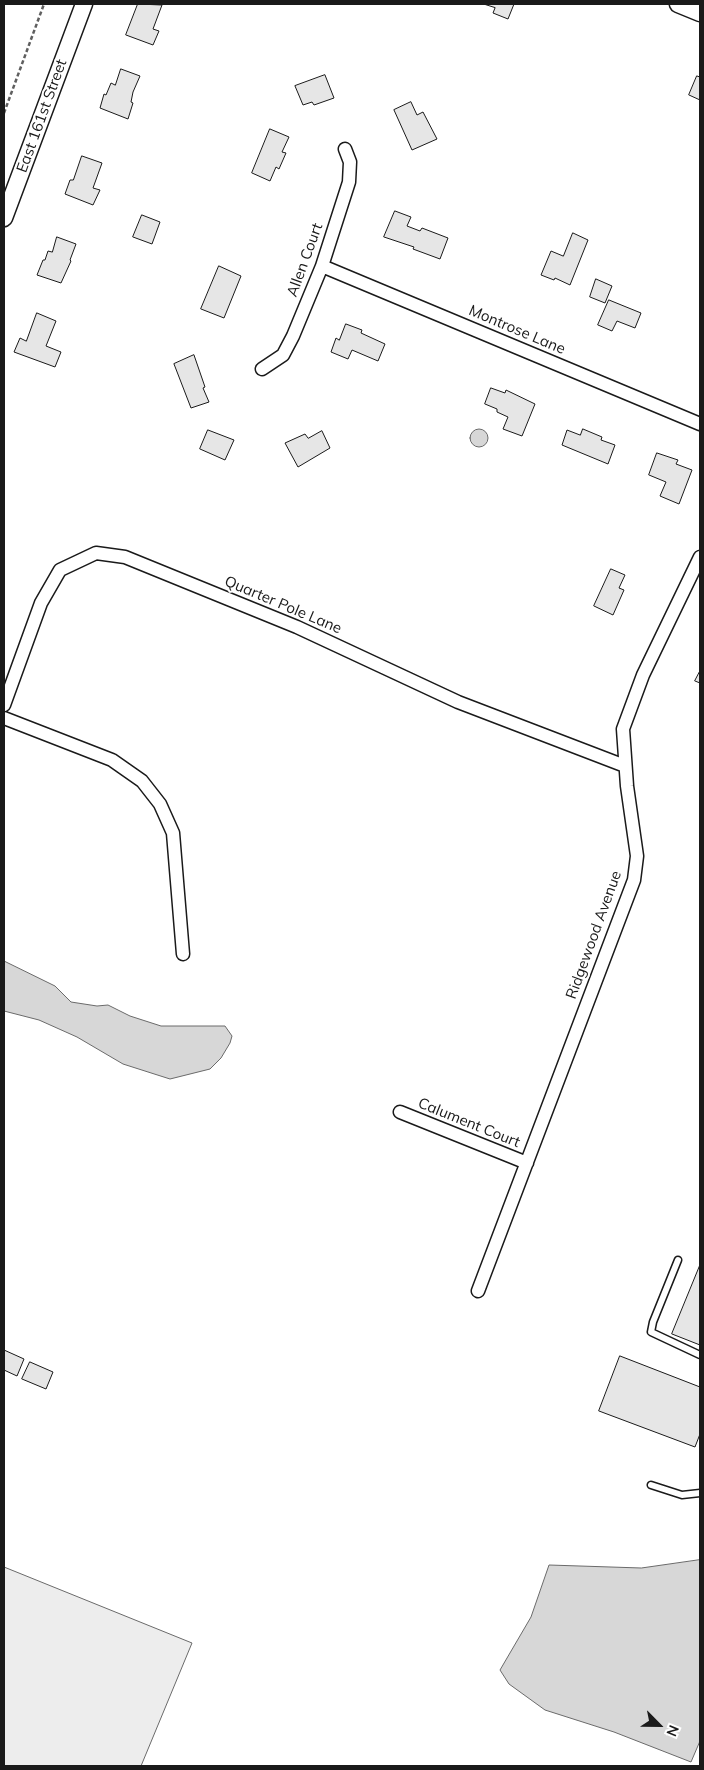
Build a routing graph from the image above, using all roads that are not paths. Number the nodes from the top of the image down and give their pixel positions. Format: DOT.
graph roads {
  1 [pos="678,4"];
  2 [pos="82,7"];
  3 [pos="700,13"];
  4 [pos="345,149"];
  5 [pos="4,218"];
  6 [pos="322,266"];
  7 [pos="262,369"];
  8 [pos="700,424"];
  9 [pos="700,557"];
  10 [pos="4,705"];
  11 [pos="4,718"];
  12 [pos="625,766"];
  13 [pos="183,954"];
  14 [pos="400,1112"];
  15 [pos="527,1163"];
  16 [pos="678,1260"];
  17 [pos="478,1291"];
  18 [pos="700,1354"];
  19 [pos="651,1485"];
  20 [pos="700,1493"];
  1 -- 3 [label="street"];
  2 -- 5 [label="street, East 161st Street"];
  4 -- 6 [label="street, Allen Court"];
  6 -- 7 [label="street, Allen Court"];
  6 -- 8 [label="street, Montrose Lane"];
  9 -- 12 [label="street, Ridgewood Avenue"];
  10 -- 12 [label="street, Quarter Pole Lane"];
  11 -- 13 [label="street"];
  12 -- 15 [label="street, Ridgewood Avenue"];
  14 -- 15 [label="street, Calument Court"];
  15 -- 17 [label="street, Ridgewood Avenue"];
  16 -- 18 [label="lane"];
  19 -- 20 [label="lane"];
}
